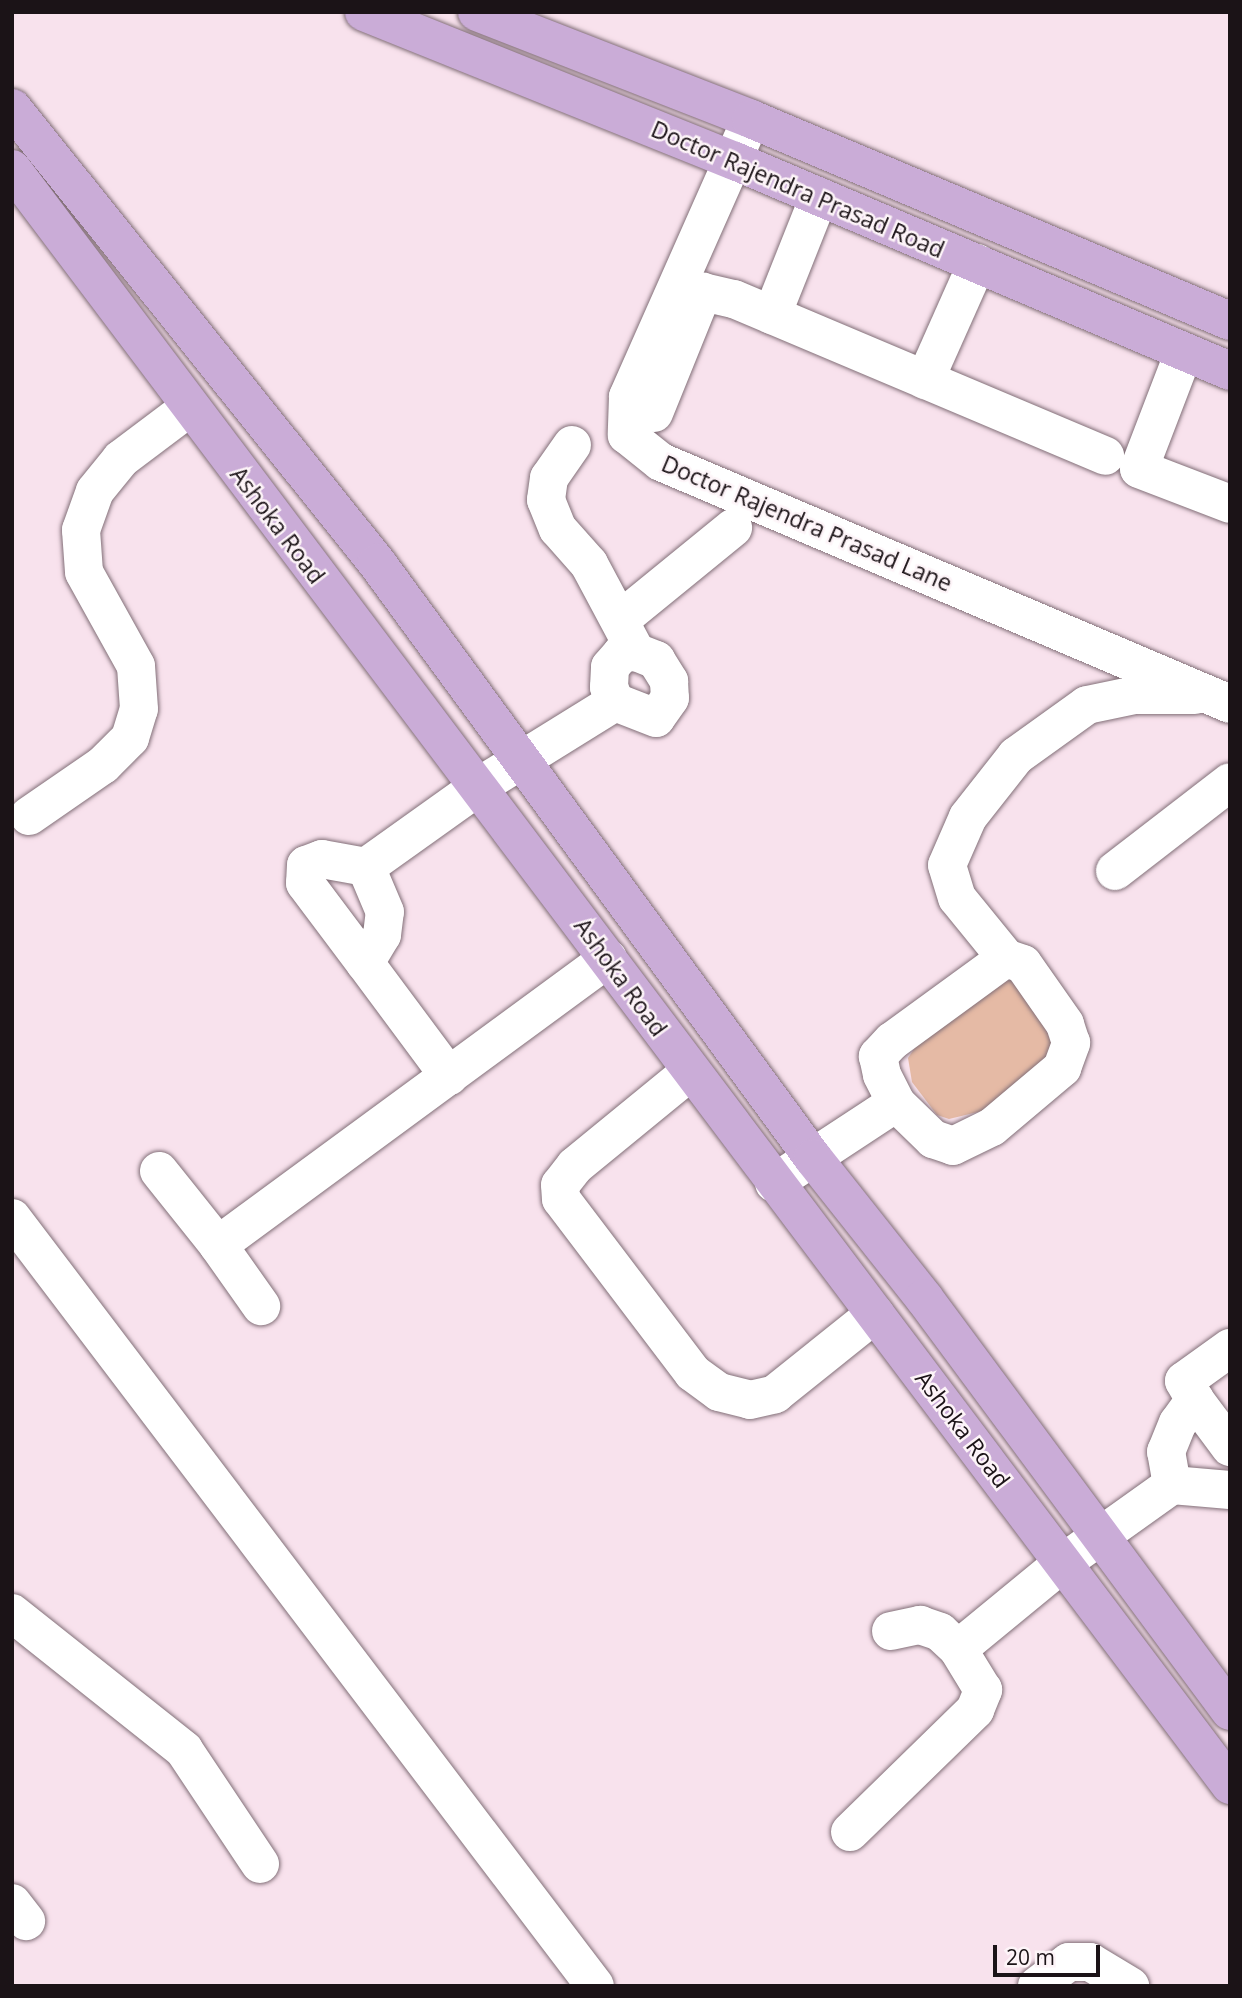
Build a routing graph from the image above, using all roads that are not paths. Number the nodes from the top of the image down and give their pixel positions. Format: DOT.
graph roads {
  1 [pos="364,12"];
  2 [pos="477,12"];
  3 [pos="12,108"];
  4 [pos="751,119"];
  5 [pos="735,161"];
  6 [pos="12,169"];
  7 [pos="819,197"];
  8 [pos="976,263"];
  9 [pos="772,315"];
  10 [pos="1230,321"];
  11 [pos="1184,352"];
  12 [pos="1230,371"];
  13 [pos="925,380"];
  14 [pos="190,407"];
  15 [pos="653,412"];
  16 [pos="572,445"];
  17 [pos="1105,456"];
  18 [pos="1230,504"];
  19 [pos="733,528"];
  20 [pos="628,636"];
  21 [pos="1220,700"];
  22 [pos="615,702"];
  23 [pos="521,759"];
  24 [pos="1230,782"];
  25 [pos="478,787"];
  26 [pos="29,816"];
  27 [pos="366,867"];
  28 [pos="1115,872"];
  29 [pos="1006,958"];
  30 [pos="608,959"];
  31 [pos="365,964"];
  32 [pos="691,1071"];
  33 [pos="449,1076"];
  34 [pos="896,1103"];
  35 [pos="813,1158"];
  36 [pos="159,1171"];
  37 [pos="775,1183"];
  38 [pos="12,1218"];
  39 [pos="218,1245"];
  40 [pos="261,1306"];
  41 [pos="875,1314"];
  42 [pos="1230,1348"];
  43 [pos="1195,1400"];
  44 [pos="1230,1447"];
  45 [pos="1172,1485"];
  46 [pos="1230,1490"];
  47 [pos="1100,1536"];
  48 [pos="1064,1562"];
  49 [pos="12,1613"];
  50 [pos="891,1631"];
  51 [pos="958,1649"];
  52 [pos="1230,1711"];
  53 [pos="1230,1785"];
  54 [pos="850,1832"];
  55 [pos="260,1864"];
  56 [pos="595,1986"];
  57 [pos="1037,1986"];
  58 [pos="1130,1986"];
  1 -- 5 [label="main road, Doctor Rajendra Prasad Road"];
  2 -- 4 [label="main road, Doctor Rajendra Prasad Road"];
  3 -- 23 [label="main road, Ashoka Road"];
  4 -- 5 [label="street, Doctor Rajendra Prasad Lane"];
  4 -- 10 [label="main road, Doctor Rajendra Prasad Road"];
  5 -- 7 [label="main road, Doctor Rajendra Prasad Road"];
  5 -- 21 [label="street, Doctor Rajendra Prasad Lane"];
  6 -- 14 [label="main road, Ashoka Road"];
  7 -- 8 [label="main road, Doctor Rajendra Prasad Road"];
  7 -- 9 [label="street"];
  8 -- 11 [label="main road, Doctor Rajendra Prasad Road"];
  8 -- 13 [label="street"];
  9 -- 13 [label="street"];
  9 -- 15 [label="street"];
  11 -- 12 [label="main road, Doctor Rajendra Prasad Road"];
  11 -- 18 [label="street"];
  13 -- 17 [label="street"];
  14 -- 25 [label="main road, Ashoka Road"];
  14 -- 26 [label="street"];
  16 -- 20 [label="street"];
  19 -- 20 [label="street"];
  20 -- 22 [label="street"];
  20 -- 22 [label="street"];
  21 -- 29 [label="street"];
  22 -- 23 [label="street"];
  23 -- 25 [label="street"];
  23 -- 35 [label="main road, Ashoka Road"];
  24 -- 28 [label="street"];
  25 -- 27 [label="street"];
  25 -- 30 [label="main road, Ashoka Road"];
  27 -- 31 [label="street"];
  27 -- 31 [label="street"];
  29 -- 34 [label="street"];
  29 -- 34 [label="street"];
  30 -- 32 [label="main road, Ashoka Road"];
  30 -- 33 [label="street"];
  31 -- 33 [label="street"];
  32 -- 37 [label="main road, Ashoka Road"];
  32 -- 41 [label="street"];
  33 -- 39 [label="street"];
  34 -- 35 [label="street"];
  35 -- 37 [label="street"];
  35 -- 47 [label="main road, Ashoka Road"];
  36 -- 39 [label="street"];
  37 -- 41 [label="main road, Ashoka Road"];
  38 -- 56 [label="street"];
  39 -- 40 [label="street"];
  41 -- 48 [label="main road, Ashoka Road"];
  42 -- 43 [label="street"];
  43 -- 44 [label="street"];
  43 -- 45 [label="street"];
  45 -- 46 [label="street"];
  45 -- 47 [label="street"];
  47 -- 48 [label="street"];
  47 -- 52 [label="main road, Ashoka Road"];
  48 -- 51 [label="street"];
  48 -- 53 [label="main road, Ashoka Road"];
  49 -- 55 [label="street"];
  50 -- 51 [label="street"];
  51 -- 54 [label="street"];
  57 -- 58 [label="street"];
}
